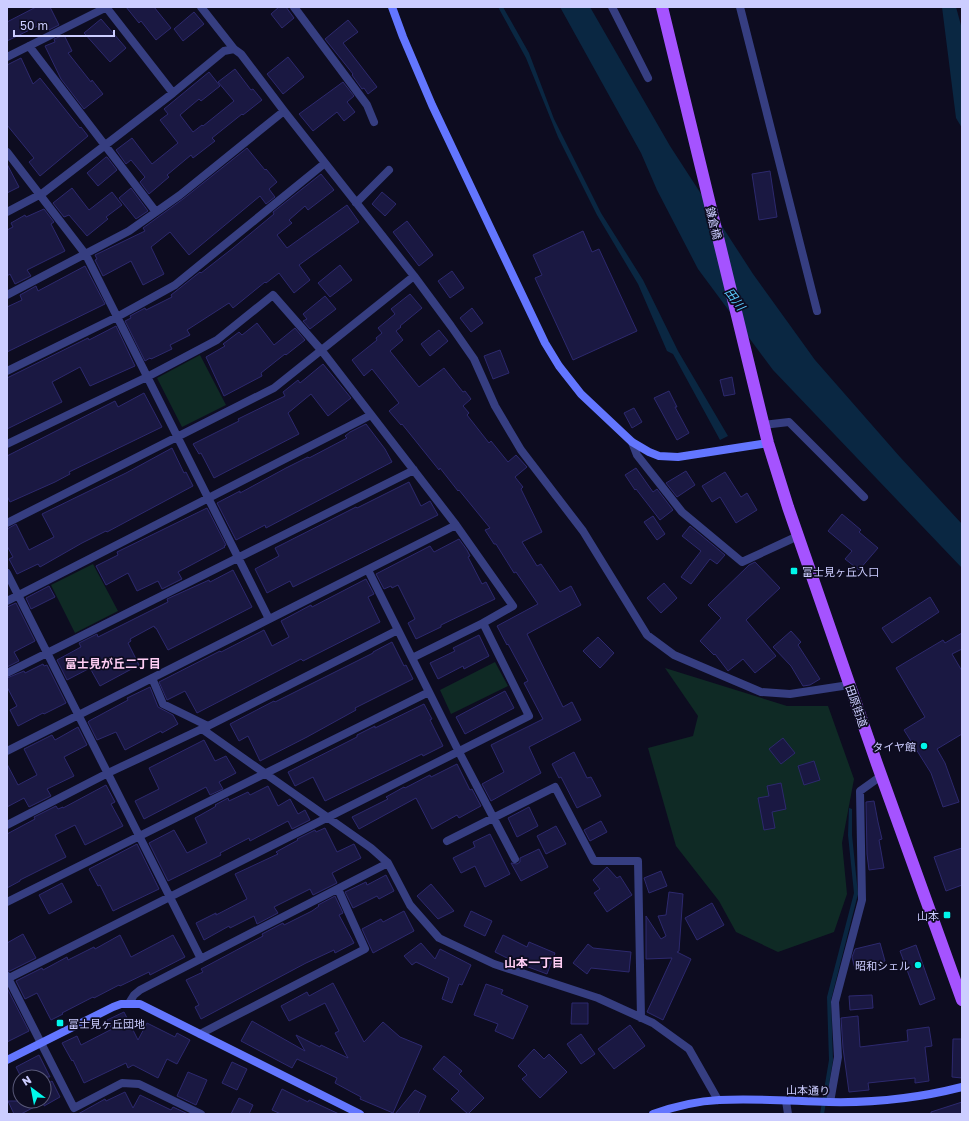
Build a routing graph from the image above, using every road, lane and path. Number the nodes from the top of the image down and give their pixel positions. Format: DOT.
graph roads {
  1 [pos="106,7"];
  2 [pos="201,7"];
  3 [pos="294,7"];
  4 [pos="392,7"];
  5 [pos="612,7"];
  6 [pos="662,7"];
  7 [pos="740,7"];
  8 [pos="29,46"];
  9 [pos="234,50"];
  10 [pos="7,57"];
  11 [pos="648,78"];
  12 [pos="173,93"];
  13 [pos="284,111"];
  14 [pos="374,122"];
  15 [pos="105,145"];
  16 [pos="7,152"];
  17 [pos="325,163"];
  18 [pos="389,170"];
  19 [pos="40,195"];
  20 [pos="356,203"];
  21 [pos="7,212"];
  22 [pos="156,212"];
  23 [pos="86,255"];
  24 [pos="414,276"];
  25 [pos="7,295"];
  26 [pos="817,311"];
  27 [pos="117,317"];
  28 [pos="322,351"];
  29 [pos="7,371"];
  30 [pos="147,377"];
  31 [pos="760,410"];
  32 [pos="371,414"];
  33 [pos="763,425"];
  34 [pos="177,437"];
  35 [pos="632,442"];
  36 [pos="768,443"];
  37 [pos="7,444"];
  38 [pos="414,470"];
  39 [pos="864,497"];
  40 [pos="208,499"];
  41 [pos="7,523"];
  42 [pos="456,525"];
  43 [pos="798,536"];
  44 [pos="238,558"];
  45 [pos="368,570"];
  46 [pos="7,573"];
  47 [pos="18,595"];
  48 [pos="7,601"];
  49 [pos="270,619"];
  50 [pos="483,623"];
  51 [pos="398,630"];
  52 [pos="47,653"];
  53 [pos="412,658"];
  54 [pos="7,673"];
  55 [pos="152,678"];
  56 [pos="849,685"];
  57 [pos="429,692"];
  58 [pos="79,716"];
  59 [pos="205,727"];
  60 [pos="7,752"];
  61 [pos="459,752"];
  62 [pos="108,773"];
  63 [pos="265,774"];
  64 [pos="881,776"];
  65 [pos="328,817"];
  66 [pos="493,817"];
  67 [pos="7,825"];
  68 [pos="139,836"];
  69 [pos="447,841"];
  70 [pos="514,859"];
  71 [pos="388,863"];
  72 [pos="338,889"];
  73 [pos="170,898"];
  74 [pos="7,902"];
  75 [pos="201,960"];
  76 [pos="7,978"];
  77 [pos="962,1000"];
  78 [pos="128,1004"];
  79 [pos="640,1018"];
  80 [pos="200,1034"];
  81 [pos="41,1043"];
  82 [pos="7,1060"];
  83 [pos="962,1087"];
  84 [pos="718,1100"];
  85 [pos="786,1101"];
  86 [pos="830,1102"];
  87 [pos="355,1113"];
  88 [pos="201,1114"];
  89 [pos="653,1114"];
  90 [pos="788,1114"];
  1 -- 8 [label="street"];
  1 -- 12 [label="street"];
  2 -- 9 [label="street"];
  3 -- 14 [label="street"];
  4 -- 35 [label="street"];
  5 -- 11 [label="street"];
  6 -- 31 [label="main road, 鎌倉橋"];
  7 -- 26 [label="street"];
  8 -- 10 [label="street"];
  8 -- 15 [label="street"];
  9 -- 12 [label="street"];
  9 -- 13 [label="street"];
  12 -- 15 [label="street"];
  13 -- 17 [label="street"];
  13 -- 22 [label="street"];
  15 -- 19 [label="street"];
  15 -- 22 [label="street"];
  16 -- 19 [label="street"];
  17 -- 20 [label="street"];
  17 -- 27 [label="street"];
  18 -- 20 [label="street"];
  19 -- 21 [label="street"];
  19 -- 23 [label="street"];
  20 -- 24 [label="street"];
  22 -- 23 [label="street"];
  23 -- 25 [label="street"];
  23 -- 27 [label="street"];
  24 -- 28 [label="street"];
  24 -- 56 [label="street"];
  27 -- 29 [label="street"];
  27 -- 30 [label="street"];
  28 -- 30 [label="street"];
  28 -- 32 [label="street"];
  28 -- 34 [label="street"];
  30 -- 34 [label="street"];
  30 -- 37 [label="street"];
  31 -- 33 [label="main road, 田原街道"];
  32 -- 38 [label="street"];
  32 -- 40 [label="street"];
  33 -- 36 [label="main road, 田原街道"];
  33 -- 39 [label="street"];
  34 -- 40 [label="street"];
  34 -- 41 [label="street"];
  35 -- 36 [label="street"];
  35 -- 43 [label="street"];
  36 -- 43 [label="main road, 田原街道"];
  38 -- 42 [label="street"];
  38 -- 44 [label="street"];
  40 -- 44 [label="street"];
  40 -- 47 [label="street"];
  42 -- 45 [label="street"];
  42 -- 50 [label="street"];
  43 -- 56 [label="main road, 田原街道"];
  44 -- 49 [label="street"];
  44 -- 52 [label="street"];
  45 -- 49 [label="street"];
  45 -- 51 [label="street"];
  46 -- 47 [label="street"];
  47 -- 48 [label="street"];
  47 -- 52 [label="street"];
  49 -- 55 [label="street"];
  50 -- 53 [label="street"];
  50 -- 61 [label="street"];
  51 -- 53 [label="street"];
  51 -- 59 [label="street"];
  52 -- 54 [label="street"];
  52 -- 58 [label="street"];
  53 -- 57 [label="street"];
  55 -- 58 [label="street"];
  55 -- 59 [label="street"];
  56 -- 64 [label="main road, 田原街道"];
  57 -- 61 [label="street"];
  57 -- 63 [label="street"];
  58 -- 60 [label="street"];
  58 -- 62 [label="street"];
  59 -- 62 [label="street"];
  59 -- 63 [label="street"];
  61 -- 65 [label="street"];
  61 -- 66 [label="street"];
  62 -- 67 [label="street"];
  62 -- 68 [label="street"];
  63 -- 65 [label="street"];
  63 -- 68 [label="street"];
  64 -- 77 [label="main road, 田原街道"];
  64 -- 86 [label="street"];
  65 -- 71 [label="street"];
  65 -- 73 [label="street"];
  66 -- 69 [label="street"];
  66 -- 70 [label="street"];
  66 -- 79 [label="street"];
  68 -- 73 [label="street"];
  68 -- 74 [label="street"];
  71 -- 72 [label="street"];
  71 -- 79 [label="street"];
  72 -- 75 [label="street"];
  72 -- 80 [label="street"];
  73 -- 75 [label="street"];
  73 -- 76 [label="street"];
  75 -- 78 [label="street"];
  76 -- 81 [label="street"];
  78 -- 80 [label="street"];
  78 -- 81 [label="street"];
  79 -- 84 [label="street"];
  80 -- 87 [label="street"];
  81 -- 82 [label="street"];
  81 -- 88 [label="street"];
  83 -- 86 [label="street, 山本通り"];
  84 -- 85 [label="street, 山本通り"];
  84 -- 89 [label="street, 山本通り"];
  85 -- 86 [label="street, 山本通り"];
  85 -- 90 [label="street"];
}
